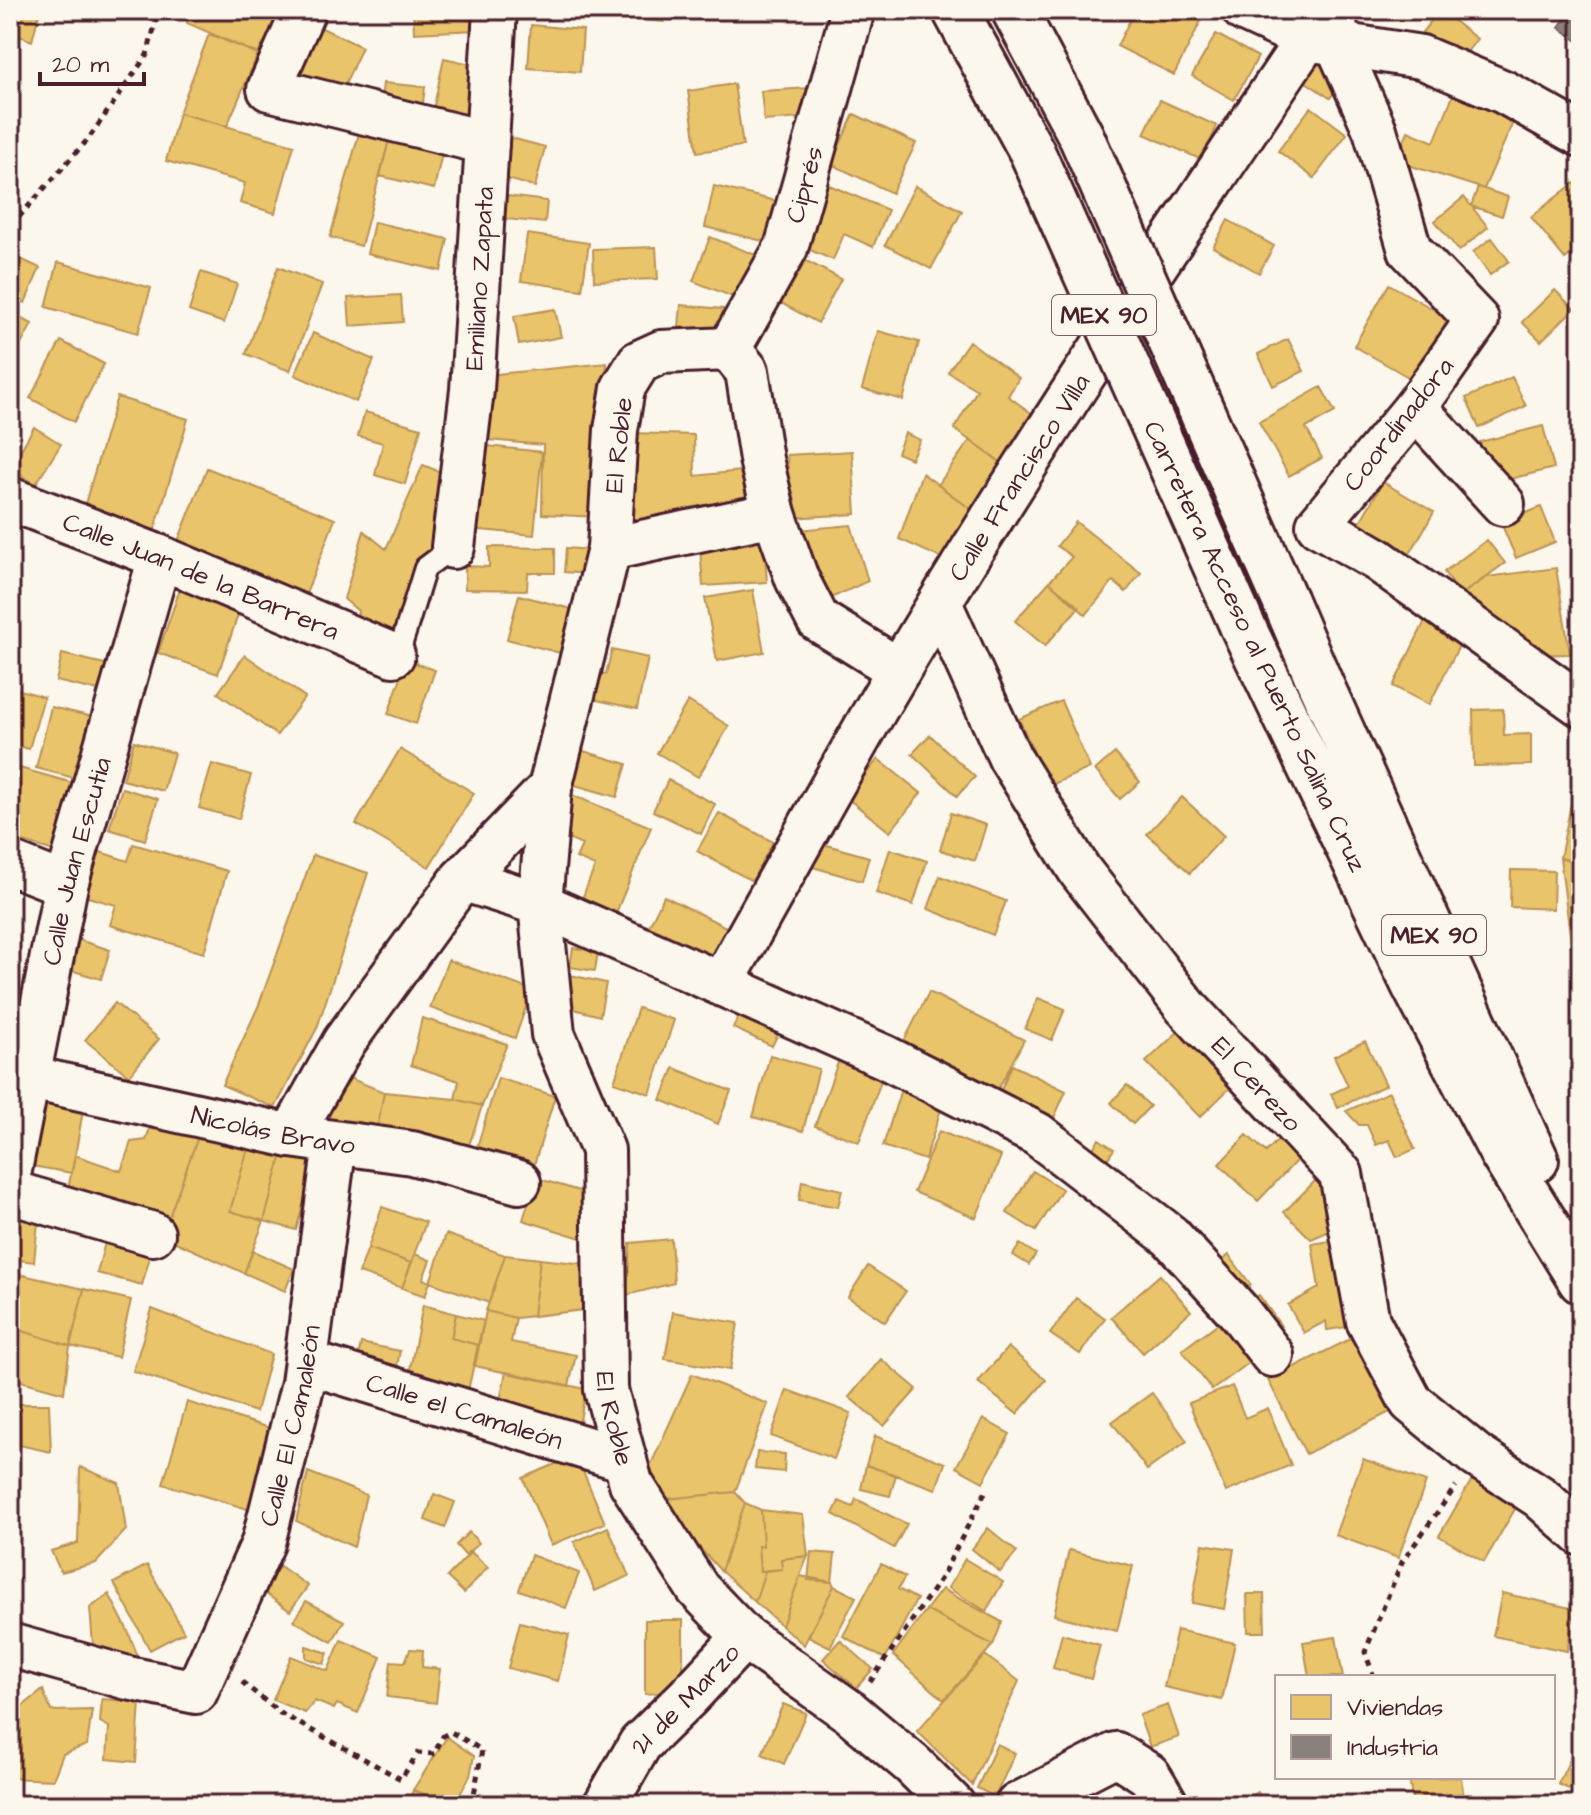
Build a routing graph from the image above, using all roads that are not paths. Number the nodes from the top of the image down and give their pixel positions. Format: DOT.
graph roads {
  1 [pos="304,10"];
  2 [pos="495,10"];
  3 [pos="853,10"];
  4 [pos="955,10"];
  5 [pos="1014,10"];
  6 [pos="1244,10"];
  7 [pos="1326,30"];
  8 [pos="1581,135"];
  9 [pos="487,143"];
  10 [pos="729,349"];
  11 [pos="1415,408"];
  12 [pos="10,499"];
  13 [pos="1503,504"];
  14 [pos="774,514"];
  15 [pos="453,547"];
  16 [pos="609,549"];
  17 [pos="160,557"];
  18 [pos="940,603"];
  19 [pos="393,655"];
  20 [pos="899,670"];
  21 [pos="1581,705"];
  22 [pos="550,788"];
  23 [pos="10,863"];
  24 [pos="462,879"];
  25 [pos="66,885"];
  26 [pos="540,904"];
  27 [pos="721,984"];
  28 [pos="27,1077"];
  29 [pos="291,1136"];
  30 [pos="335,1143"];
  31 [pos="10,1170"];
  32 [pos="519,1182"];
  33 [pos="10,1192"];
  34 [pos="153,1234"];
  35 [pos="1579,1276"];
  36 [pos="1272,1355"];
  37 [pos="306,1362"];
  38 [pos="625,1460"];
  39 [pos="1581,1534"];
  40 [pos="744,1637"];
  41 [pos="10,1645"];
  42 [pos="605,1805"];
  43 [pos="953,1805"];
  44 [pos="1017,1805"];
  45 [pos="1167,1805"];
  1 -- 9 [label="street"];
  2 -- 9 [label="street, Emiliano Zapata"];
  3 -- 10 [label="street, Ciprés"];
  4 -- 35 [label="main road, Carretera Acceso al Puerto Salina Cruz / MEX 90, bridge"];
  5 -- 35 [label="main road, Carretera Acceso al Puerto Salina Cruz / MEX 90, bridge"];
  6 -- 7 [label="street"];
  7 -- 8 [label="street"];
  7 -- 11 [label="street, Coordinadora"];
  7 -- 18 [label="street, Calle Francisco Villa"];
  9 -- 15 [label="street, Emiliano Zapata"];
  10 -- 14 [label="street"];
  10 -- 16 [label="street, El Roble"];
  11 -- 13 [label="street"];
  11 -- 21 [label="street, Coordinadora"];
  12 -- 17 [label="street, Calle Juan de la Barrera"];
  14 -- 16 [label="street"];
  14 -- 20 [label="street"];
  15 -- 19 [label="lane"];
  16 -- 22 [label="street, El Roble"];
  17 -- 19 [label="street, Calle Juan de la Barrera"];
  17 -- 25 [label="street, Calle Juan Escutia"];
  18 -- 20 [label="street, Calle Francisco Villa"];
  18 -- 39 [label="street, El Cerezo"];
  20 -- 27 [label="street, Calle Francisco Villa"];
  22 -- 24 [label="street"];
  22 -- 26 [label="street, El Roble"];
  23 -- 25 [label="street"];
  24 -- 26 [label="street"];
  24 -- 29 [label="street"];
  25 -- 28 [label="street, Calle Juan Escutia"];
  26 -- 27 [label="street"];
  26 -- 38 [label="street, El Roble"];
  27 -- 36 [label="street"];
  28 -- 29 [label="street, Nicolás Bravo"];
  28 -- 31 [label="street, Calle Juan Escutia"];
  29 -- 30 [label="street, Nicolás Bravo"];
  30 -- 32 [label="street, Nicolás Bravo"];
  30 -- 37 [label="street, Calle El Camaleón"];
  33 -- 34 [label="street"];
  37 -- 38 [label="street, Calle el Camaleón"];
  37 -- 41 [label="street, Calle El Camaleón"];
  38 -- 40 [label="street, El Roble"];
  40 -- 42 [label="street, 21 de Marzo"];
  40 -- 43 [label="street, El Roble"];
  44 -- 45 [label="street"];
}
